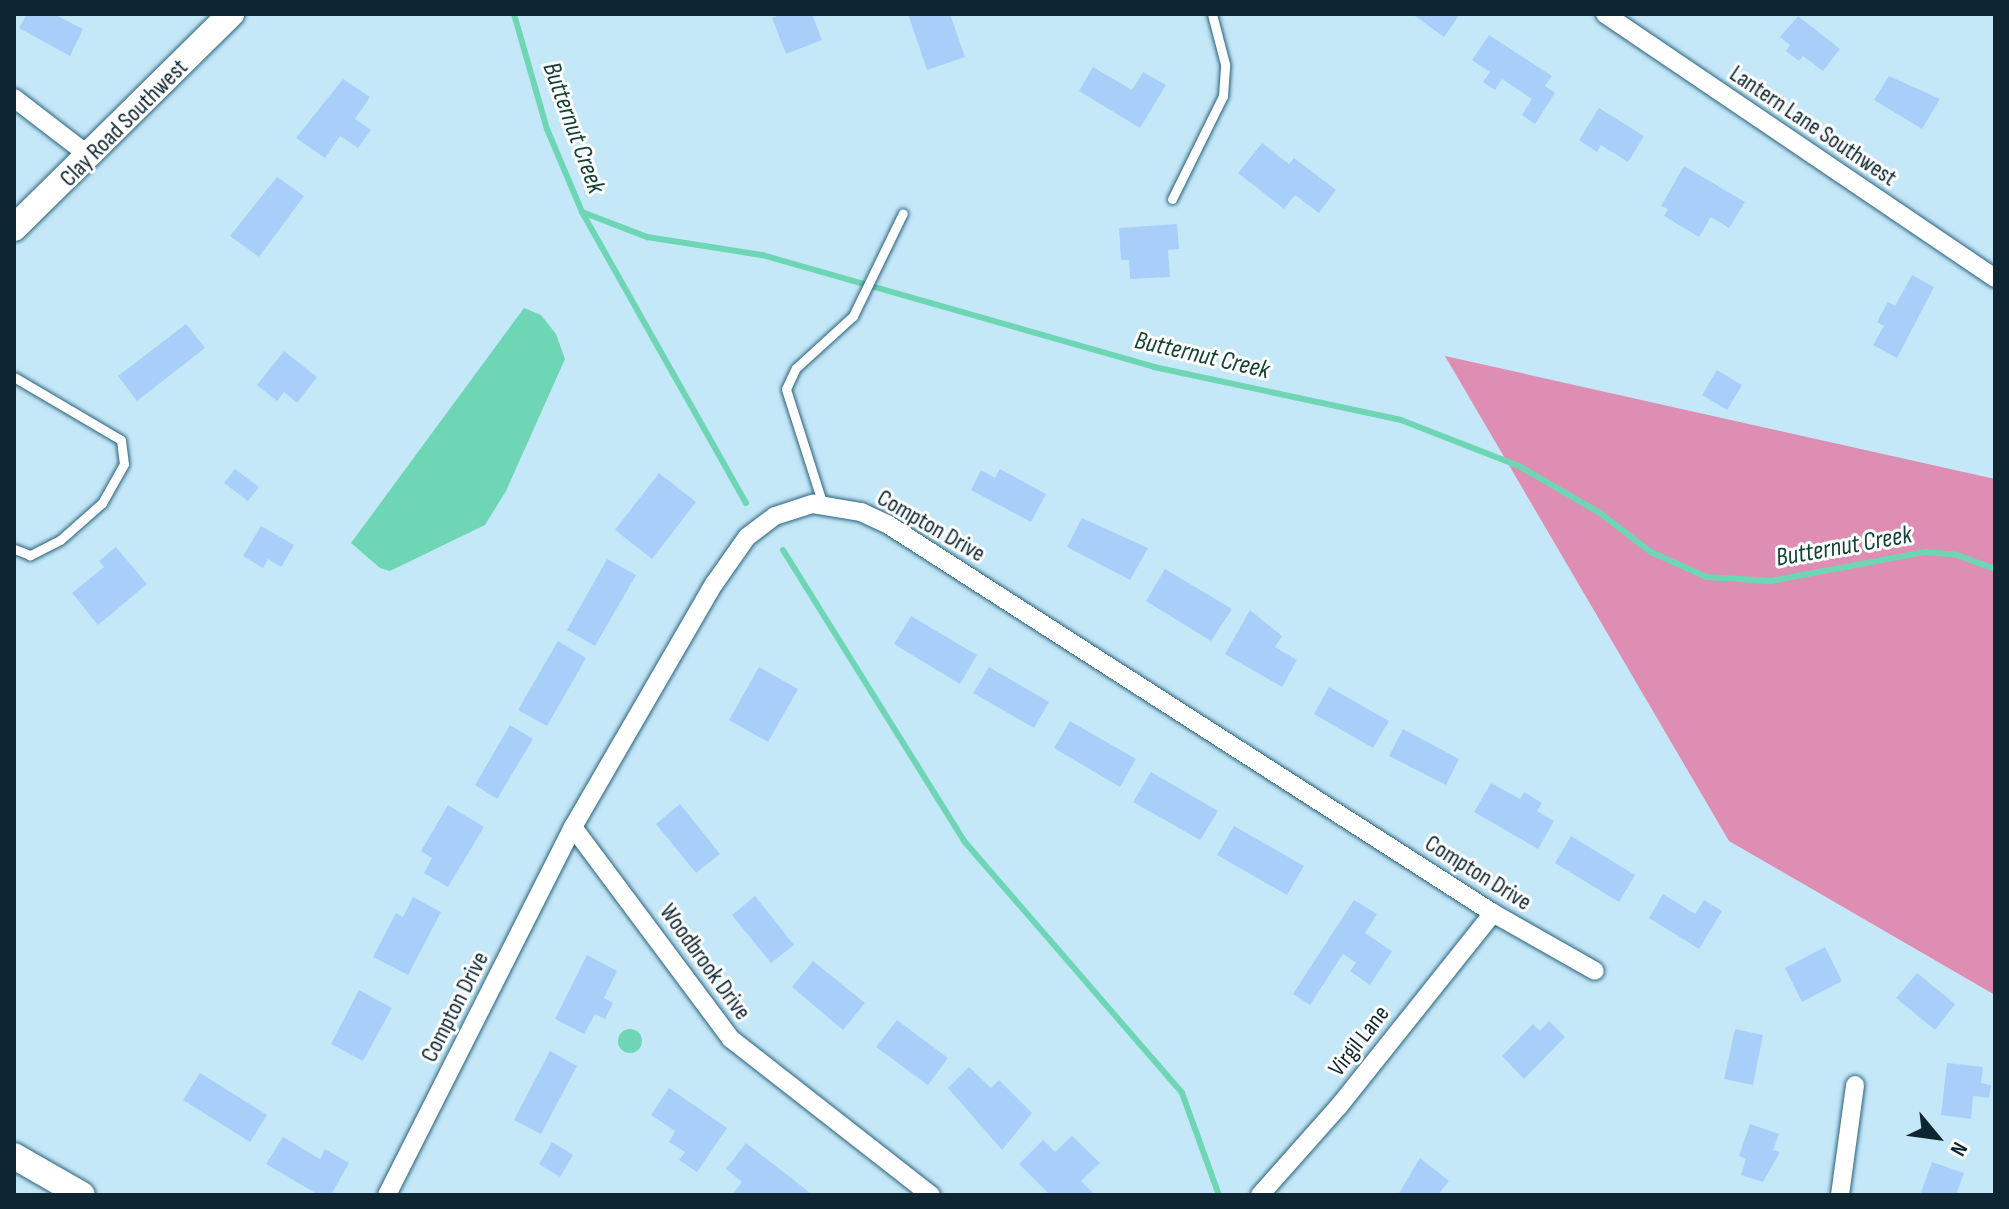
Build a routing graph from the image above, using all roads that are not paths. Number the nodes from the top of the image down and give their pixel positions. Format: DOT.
graph roads {
  1 [pos="231,14"];
  2 [pos="1212,14"];
  3 [pos="1605,14"];
  4 [pos="14,98"];
  5 [pos="91,157"];
  6 [pos="1172,199"];
  7 [pos="903,213"];
  8 [pos="14,228"];
  9 [pos="1995,278"];
  10 [pos="14,377"];
  11 [pos="823,505"];
  12 [pos="14,549"];
  13 [pos="573,827"];
  14 [pos="1493,913"];
  15 [pos="1595,971"];
  16 [pos="1855,1085"];
  17 [pos="14,1156"];
  18 [pos="82,1195"];
  19 [pos="387,1195"];
  20 [pos="931,1195"];
  21 [pos="1260,1195"];
  22 [pos="1840,1195"];
  1 -- 5 [label="street, Clay Road Southwest"];
  2 -- 6 [label="lane"];
  3 -- 9 [label="street, Lantern Lane Southwest"];
  4 -- 5 [label="street"];
  5 -- 8 [label="street, Clay Road Southwest"];
  7 -- 11 [label="lane"];
  10 -- 12 [label="lane"];
  11 -- 13 [label="street, Compton Drive"];
  11 -- 14 [label="street, Compton Drive"];
  13 -- 19 [label="street, Compton Drive"];
  13 -- 20 [label="street, Woodbrook Drive"];
  14 -- 15 [label="street, Compton Drive"];
  14 -- 21 [label="street, Virgil Lane"];
  16 -- 22 [label="street"];
  17 -- 18 [label="street"];
}
